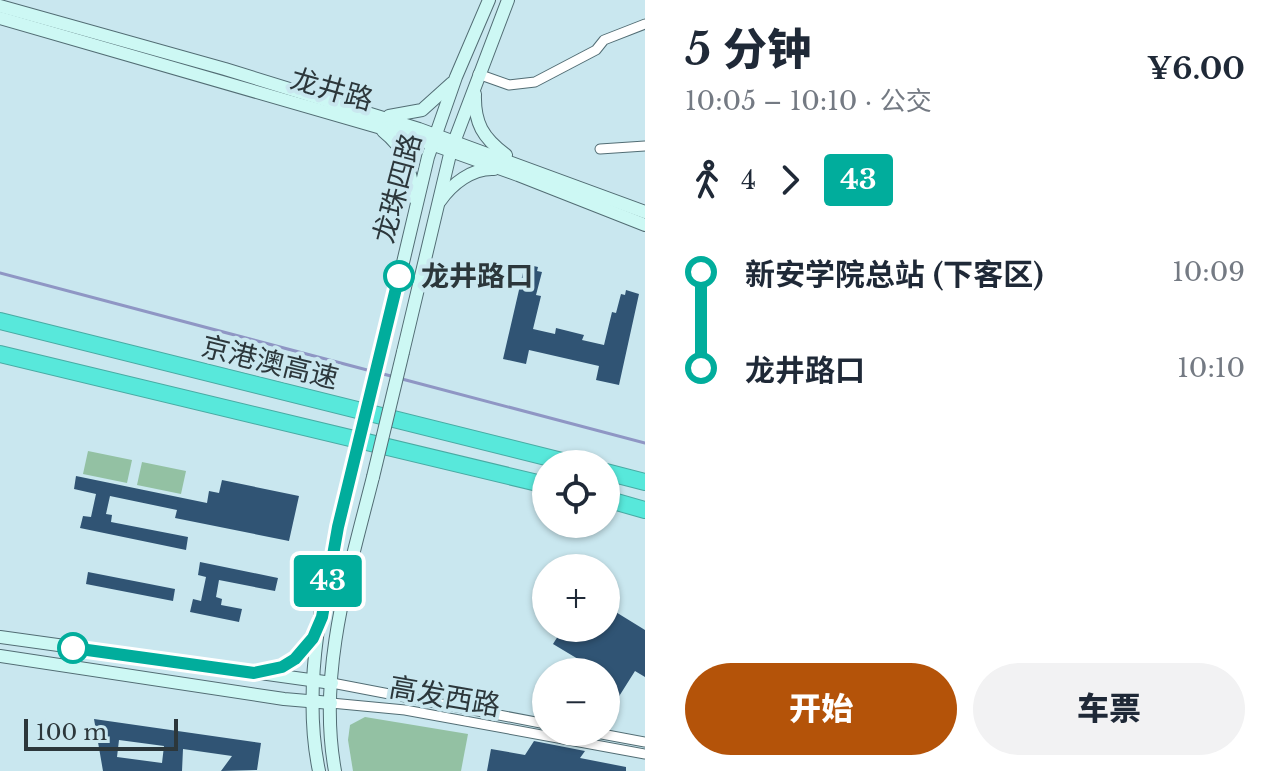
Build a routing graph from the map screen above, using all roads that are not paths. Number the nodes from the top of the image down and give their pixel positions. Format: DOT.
graph roads {
  1 [pos="489,0"];
  2 [pos="508,0"];
  3 [pos="0,6"];
  4 [pos="0,18"];
  5 [pos="645,24"];
  6 [pos="478,74"];
  7 [pos="456,77"];
  8 [pos="379,122"];
  9 [pos="434,139"];
  10 [pos="453,146"];
  11 [pos="645,146"];
  12 [pos="600,149"];
  13 [pos="518,169"];
  14 [pos="416,201"];
  15 [pos="436,212"];
  16 [pos="645,212"];
  17 [pos="645,225"];
  18 [pos="0,321"];
  19 [pos="0,354"];
  20 [pos="532,454"];
  21 [pos="620,476"];
  22 [pos="532,482"];
  23 [pos="645,482"];
  24 [pos="620,503"];
  25 [pos="645,510"];
  26 [pos="322,617"];
  27 [pos="0,637"];
  28 [pos="0,656"];
  29 [pos="254,673"];
  30 [pos="313,680"];
  31 [pos="332,683"];
  32 [pos="312,701"];
  33 [pos="331,703"];
  34 [pos="532,721"];
  35 [pos="620,737"];
  36 [pos="645,742"];
  37 [pos="645,754"];
  38 [pos="319,771"];
  39 [pos="335,771"];
  1 -- 7 [label="main road, 龙珠四路"];
  2 -- 6 [label="main road, 龙珠四路"];
  3 -- 8 [label="main road, 龙井路"];
  4 -- 8 [label="main road, 龙井路"];
  5 -- 6 [label="street"];
  6 -- 10 [label="main road, 龙珠四路"];
  6 -- 13 [label="main road"];
  7 -- 8 [label="main road"];
  7 -- 9 [label="main road, 龙珠四路"];
  8 -- 9 [label="main road, 龙井路"];
  8 -- 14 [label="main road"];
  9 -- 10 [label="main road, 龙井路"];
  9 -- 14 [label="main road, 龙珠四路"];
  10 -- 13 [label="main road, 龙井路"];
  10 -- 15 [label="main road, 龙珠四路"];
  11 -- 12 [label="street"];
  13 -- 15 [label="main road"];
  13 -- 16 [label="main road, 龙井路"];
  13 -- 17 [label="main road, 龙井路"];
  14 -- 26 [label="main road, 龙珠四路, bridge"];
  15 -- 31 [label="main road, 龙珠四路, bridge"];
  18 -- 20 [label="highway, 京港澳高速"];
  19 -- 22 [label="highway, 京港澳高速"];
  21 -- 23 [label="highway"];
  24 -- 25 [label="highway"];
  26 -- 29 [label="main road"];
  26 -- 30 [label="main road, 龙珠四路"];
  27 -- 29 [label="main road"];
  28 -- 32 [label="main road"];
  29 -- 30 [label="main road"];
  30 -- 31 [label="main road"];
  30 -- 32 [label="main road, 龙珠四路"];
  31 -- 33 [label="main road, 龙珠四路"];
  31 -- 34 [label="street, 高发西路"];
  32 -- 33 [label="main road"];
  32 -- 38 [label="main road, 龙珠四路"];
  33 -- 37 [label="street, 高发西路"];
  33 -- 39 [label="main road, 龙珠四路"];
  35 -- 36 [label="street"];
}
